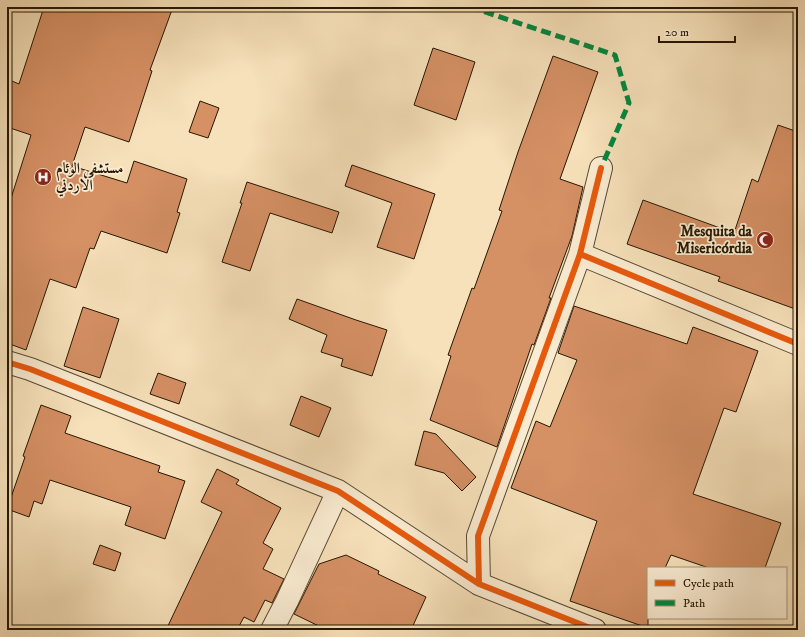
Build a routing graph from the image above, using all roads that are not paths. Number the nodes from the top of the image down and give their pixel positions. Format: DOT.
graph roads {
  1 [pos="601,168"];
  2 [pos="580,254"];
  3 [pos="798,344"];
  4 [pos="7,362"];
  5 [pos="338,491"];
  6 [pos="480,584"];
  7 [pos="272,630"];
  8 [pos="595,630"];
  1 -- 2 [label="street"];
  2 -- 3 [label="street"];
  2 -- 6 [label="street"];
  4 -- 5 [label="street"];
  5 -- 6 [label="street"];
  5 -- 7 [label="street"];
  6 -- 8 [label="street"];
}
